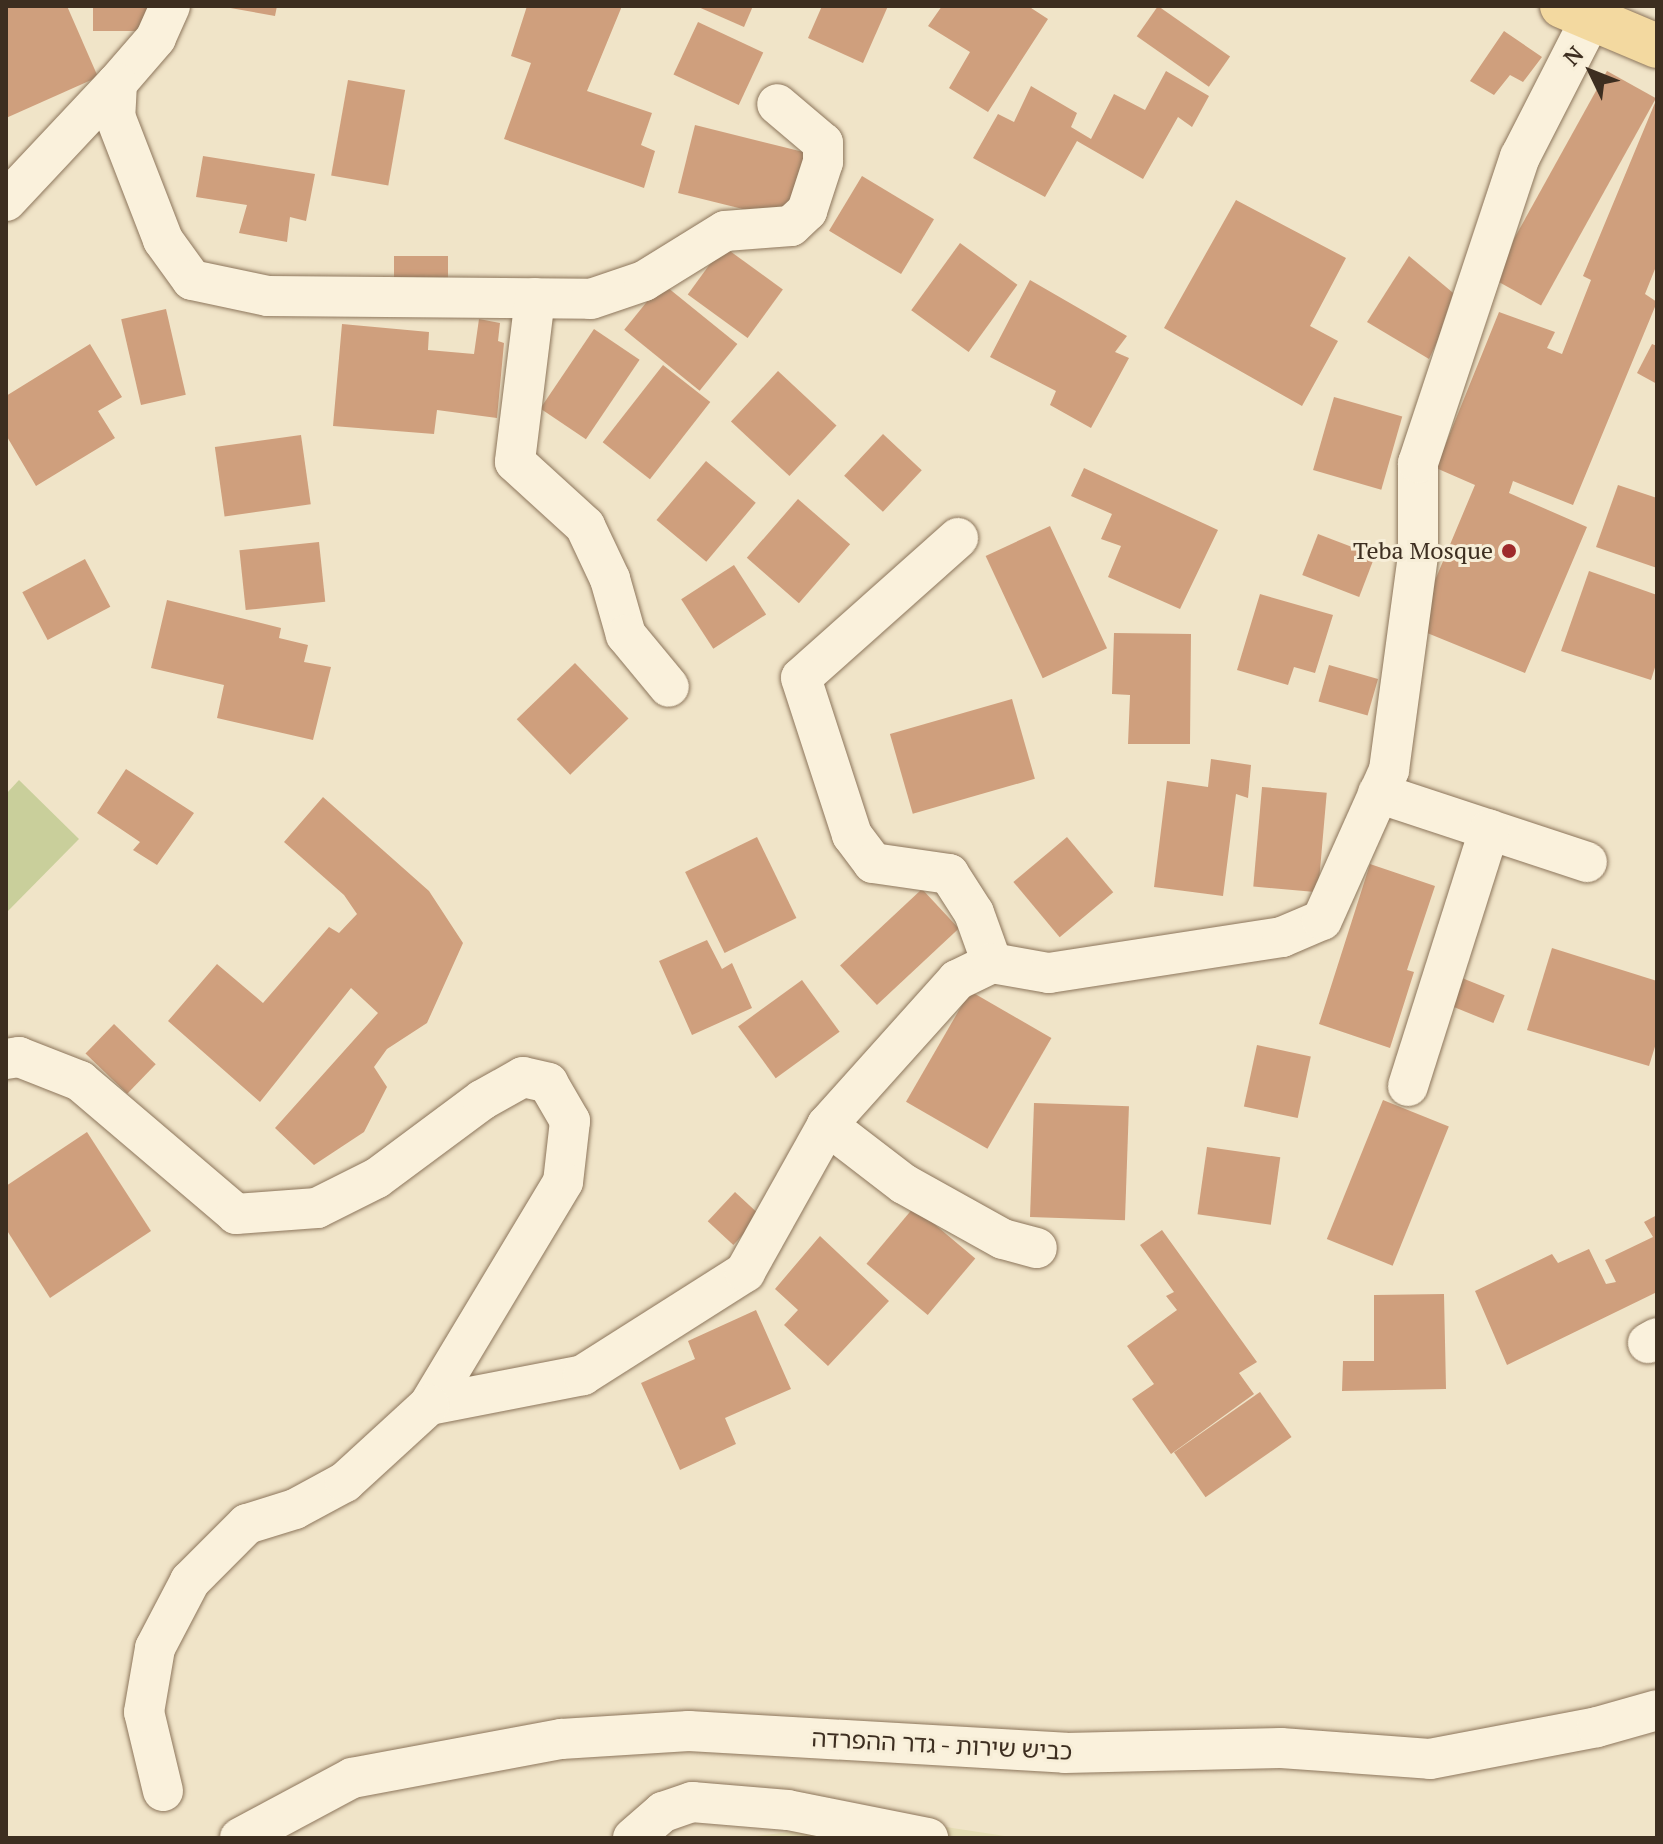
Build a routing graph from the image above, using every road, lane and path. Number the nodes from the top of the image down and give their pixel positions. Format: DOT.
graph roads {
  1 [pos="170,6"];
  2 [pos="1576,13"];
  3 [pos="1657,46"];
  4 [pos="117,83"];
  5 [pos="777,104"];
  6 [pos="6,201"];
  7 [pos="535,298"];
  8 [pos="958,538"];
  9 [pos="669,687"];
  10 [pos="1378,793"];
  11 [pos="1489,830"];
  12 [pos="1587,862"];
  13 [pos="992,963"];
  14 [pos="6,1059"];
  15 [pos="1408,1086"];
  16 [pos="827,1125"];
  17 [pos="1037,1248"];
  18 [pos="429,1405"];
  19 [pos="1657,1710"];
  20 [pos="163,1791"];
  21 [pos="240,1838"];
  22 [pos="633,1838"];
  23 [pos="928,1838"];
  1 -- 4 [label="street"];
  2 -- 3 [label="main road"];
  2 -- 10 [label="street"];
  4 -- 6 [label="street"];
  4 -- 7 [label="street"];
  5 -- 7 [label="street"];
  7 -- 9 [label="street"];
  8 -- 13 [label="street"];
  10 -- 11 [label="street"];
  10 -- 13 [label="street"];
  11 -- 12 [label="street"];
  11 -- 15 [label="street"];
  13 -- 16 [label="street"];
  14 -- 18 [label="street"];
  16 -- 17 [label="street"];
  16 -- 18 [label="street"];
  18 -- 20 [label="street"];
  19 -- 21 [label="street, כביש שירות - גדר ההפרדה"];
  22 -- 23 [label="street"];
}
